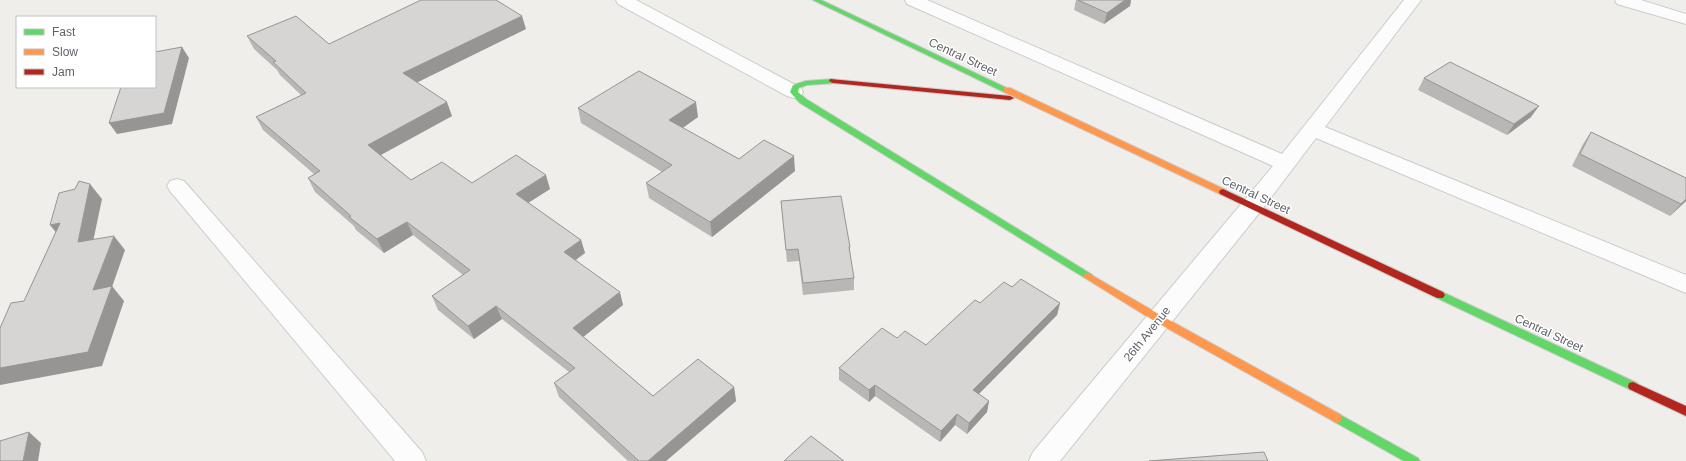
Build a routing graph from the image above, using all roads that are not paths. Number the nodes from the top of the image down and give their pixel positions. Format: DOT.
graph roads {
  1 [pos="624,0"];
  2 [pos="816,0"];
  3 [pos="913,0"];
  4 [pos="1413,0"];
  5 [pos="1623,0"];
  6 [pos="1686,19"];
  7 [pos="794,92"];
  8 [pos="1026,100"];
  9 [pos="1312,129"];
  10 [pos="1285,163"];
  11 [pos="177,186"];
  12 [pos="1252,207"];
  13 [pos="1686,284"];
  14 [pos="1159,319"];
  15 [pos="1686,411"];
  16 [pos="412,461"];
  17 [pos="1043,461"];
  18 [pos="1414,461"];
  1 -- 7 [label="street"];
  2 -- 8 [label="street, Central Street"];
  3 -- 10 [label="street"];
  4 -- 9 [label="street, 26th Avenue"];
  5 -- 6 [label="street"];
  7 -- 8 [label="street"];
  7 -- 14 [label="street"];
  8 -- 12 [label="street, Central Street"];
  9 -- 10 [label="street, 26th Avenue"];
  9 -- 13 [label="street"];
  10 -- 12 [label="street, 26th Avenue"];
  11 -- 16 [label="street"];
  12 -- 14 [label="street, 26th Avenue"];
  12 -- 15 [label="street, Central Street"];
  14 -- 17 [label="street, 26th Avenue"];
  14 -- 18 [label="street"];
}
